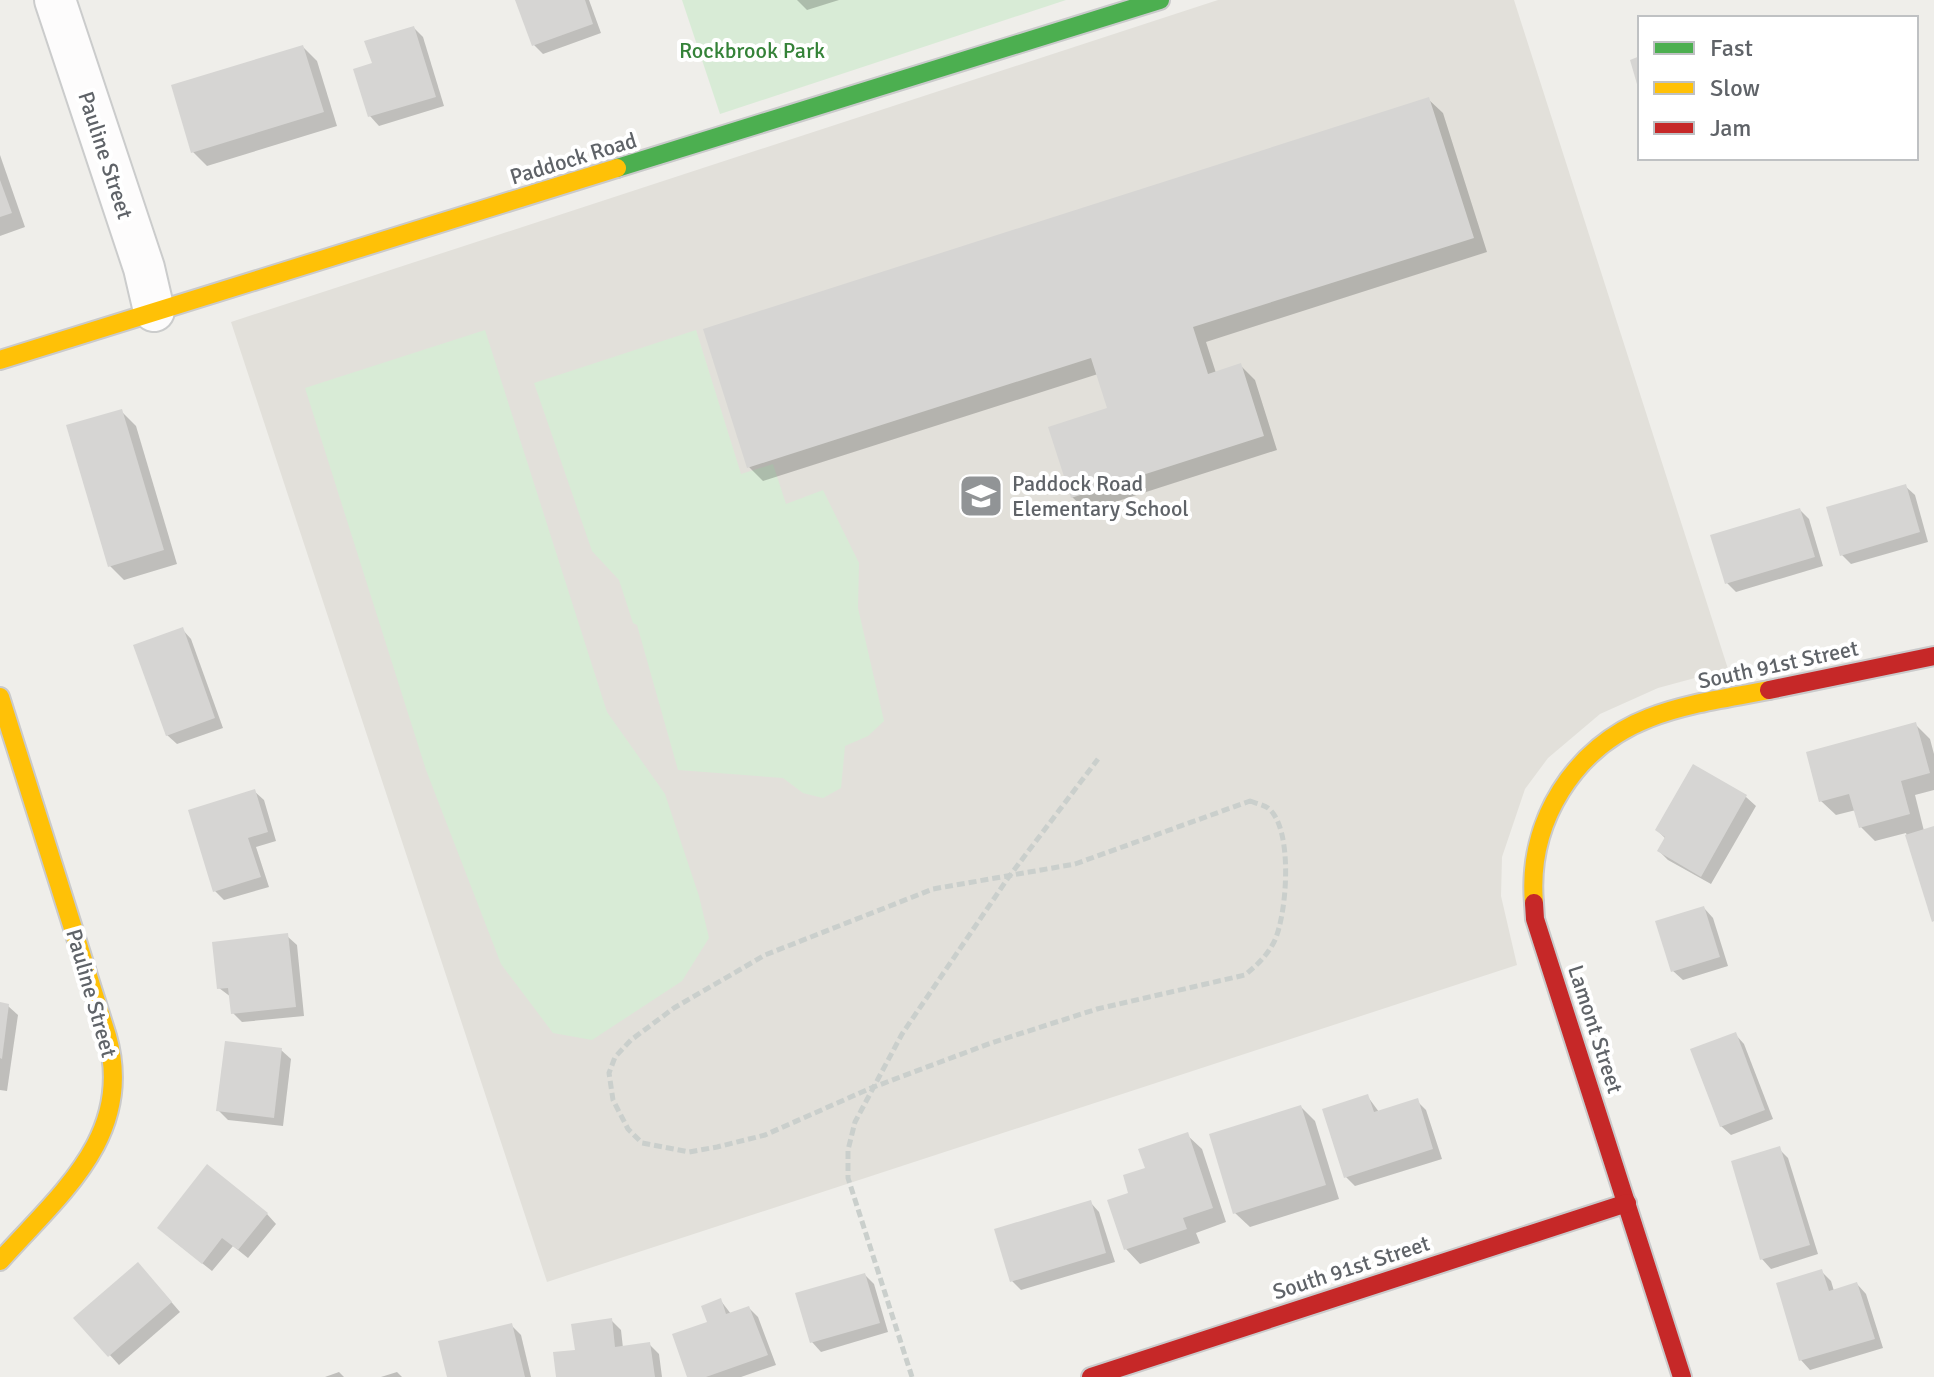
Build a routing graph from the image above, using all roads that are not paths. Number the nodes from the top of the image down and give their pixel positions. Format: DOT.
graph roads {
  1 [pos="55,0"];
  2 [pos="1160,0"];
  3 [pos="154,311"];
  4 [pos="0,360"];
  5 [pos="1934,656"];
  6 [pos="0,699"];
  7 [pos="1633,725"];
  8 [pos="1627,1203"];
  9 [pos="0,1261"];
  10 [pos="1114,1373"];
  11 [pos="1682,1377"];
  1 -- 3 [label="street, Pauline Street"];
  2 -- 3 [label="street, Paddock Road"];
  3 -- 4 [label="street, Paddock Road"];
  5 -- 7 [label="street, South 91st Street"];
  6 -- 9 [label="street, Pauline Street"];
  7 -- 8 [label="street, Lamont Street"];
  8 -- 10 [label="street, South 91st Street"];
  8 -- 11 [label="street, Lamont Street"];
}
